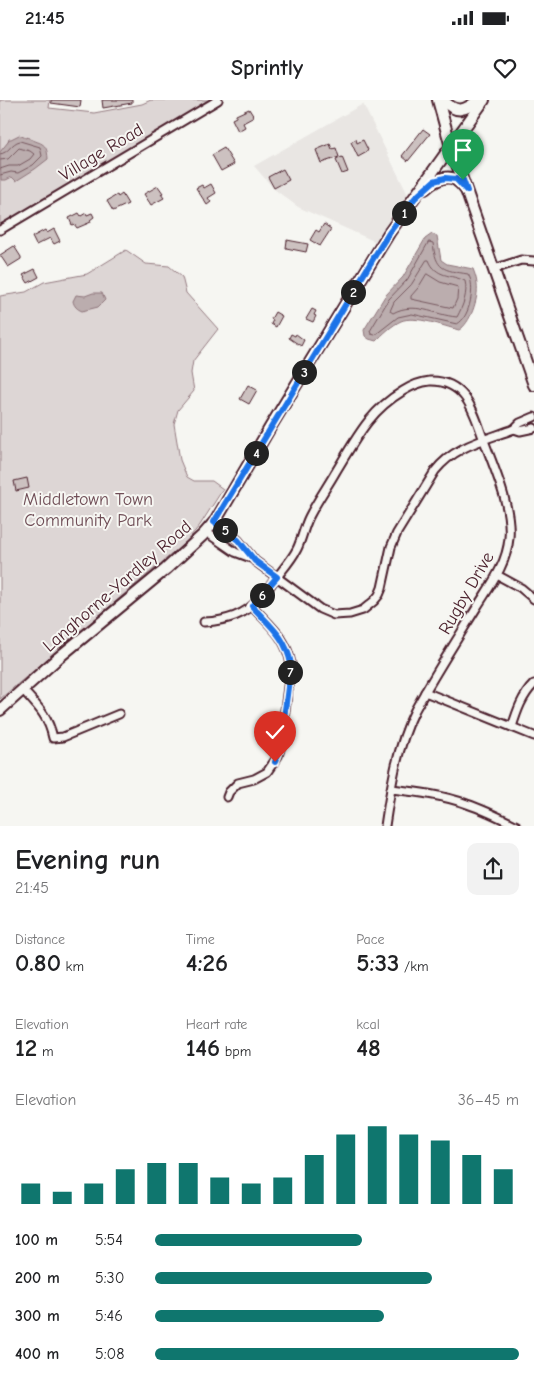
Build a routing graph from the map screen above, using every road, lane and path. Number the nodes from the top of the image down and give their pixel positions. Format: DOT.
graph roads {
  1 [pos="218,100"];
  2 [pos="438,100"];
  3 [pos="443,100"];
  4 [pos="478,100"];
  5 [pos="484,100"];
  6 [pos="451,146"];
  7 [pos="467,191"];
  8 [pos="415,198"];
  9 [pos="0,230"];
  10 [pos="534,261"];
  11 [pos="494,269"];
  12 [pos="534,385"];
  13 [pos="534,417"];
  14 [pos="534,428"];
  15 [pos="514,429"];
  16 [pos="484,440"];
  17 [pos="214,522"];
  18 [pos="206,532"];
  19 [pos="255,561"];
  20 [pos="497,574"];
  21 [pos="277,577"];
  22 [pos="534,599"];
  23 [pos="252,606"];
  24 [pos="204,622"];
  25 [pos="534,684"];
  26 [pos="22,689"];
  27 [pos="425,692"];
  28 [pos="0,710"];
  29 [pos="119,714"];
  30 [pos="512,727"];
  31 [pos="534,736"];
  32 [pos="391,789"];
  33 [pos="227,797"];
  34 [pos="385,826"];
  35 [pos="517,826"];
  1 -- 9 [label="street, Village Road"];
  2 -- 6 [label="main road"];
  3 -- 4 [label="main road"];
  5 -- 6 [label="main road, Langhorne-Yardley Road"];
  6 -- 7 [label="main road"];
  6 -- 8 [label="main road, Langhorne-Yardley Road"];
  7 -- 8 [label="main road"];
  7 -- 11 [label="main road"];
  8 -- 17 [label="main road, Langhorne-Yardley Road"];
  10 -- 11 [label="street"];
  11 -- 12 [label="main road"];
  13 -- 15 [label="street"];
  14 -- 15 [label="street"];
  15 -- 16 [label="street"];
  16 -- 20 [label="street, Rugby Drive"];
  16 -- 21 [label="street"];
  16 -- 21 [label="street, Rugby Drive"];
  17 -- 18 [label="main road, Langhorne-Yardley Road"];
  17 -- 19 [label="street"];
  18 -- 19 [label="street"];
  18 -- 26 [label="main road, Langhorne-Yardley Road"];
  19 -- 21 [label="street"];
  20 -- 22 [label="street"];
  20 -- 27 [label="street, Rugby Drive"];
  21 -- 23 [label="street, Rugby Drive"];
  23 -- 24 [label="street"];
  23 -- 33 [label="street"];
  25 -- 30 [label="street"];
  26 -- 28 [label="main road, Langhorne-Yardley Road"];
  26 -- 29 [label="street"];
  27 -- 30 [label="street"];
  27 -- 32 [label="street, Rugby Drive"];
  30 -- 31 [label="street"];
  32 -- 34 [label="street, Rugby Drive"];
  32 -- 35 [label="street"];
}
